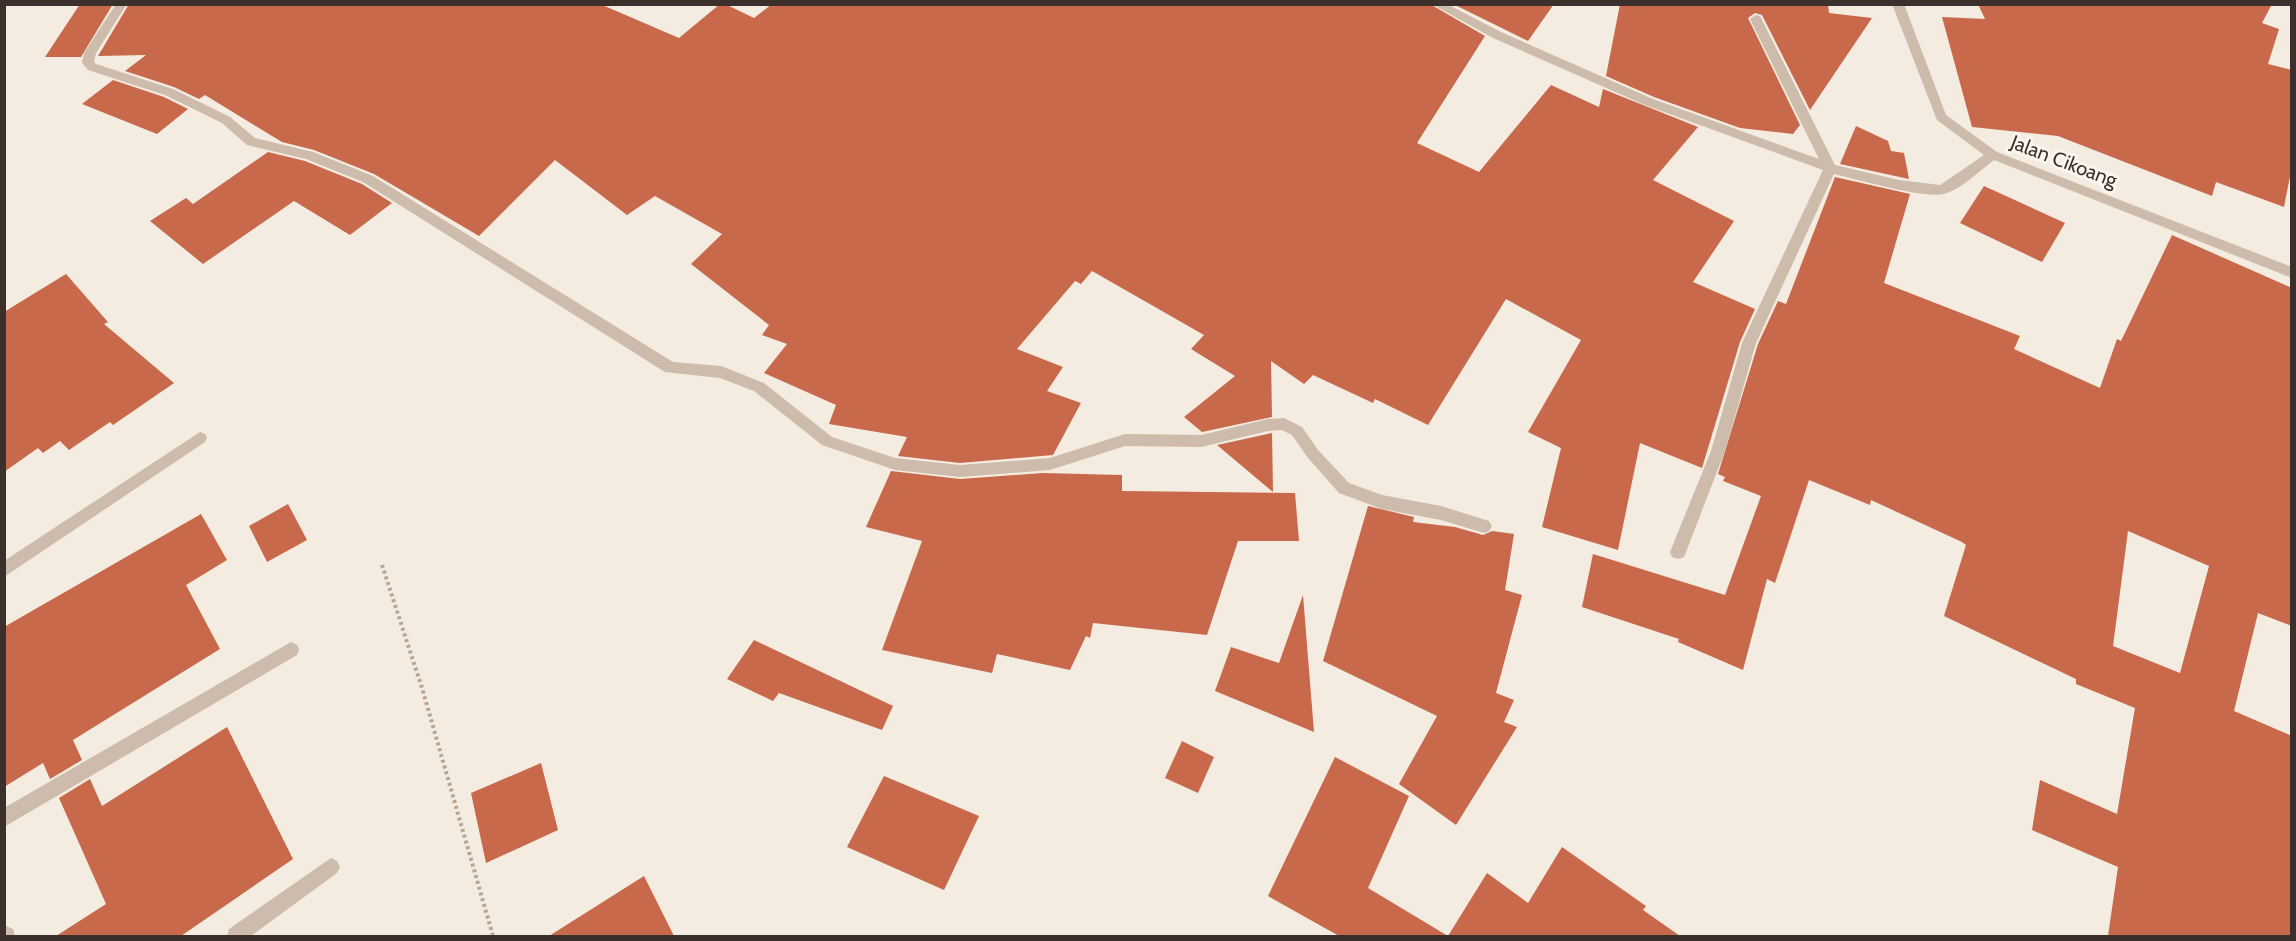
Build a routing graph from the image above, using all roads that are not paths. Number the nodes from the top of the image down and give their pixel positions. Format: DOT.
graph roads {
  1 [pos="122,4"];
  2 [pos="1437,4"];
  3 [pos="1898,4"];
  4 [pos="1756,20"];
  5 [pos="1993,155"];
  6 [pos="1830,168"];
  7 [pos="2292,273"];
  8 [pos="200,438"];
  9 [pos="1484,526"];
  10 [pos="1678,552"];
  11 [pos="4,570"];
  12 [pos="291,650"];
  13 [pos="4,818"];
  14 [pos="331,867"];
  15 [pos="236,936"];
  1 -- 9 [label="street"];
  2 -- 6 [label="street"];
  3 -- 5 [label="street, Jalan Cikoang"];
  4 -- 6 [label="street"];
  5 -- 6 [label="street"];
  5 -- 7 [label="street, Jalan Cikoang"];
  6 -- 10 [label="street"];
  8 -- 11 [label="street"];
  12 -- 13 [label="street"];
  14 -- 15 [label="street"];
}
